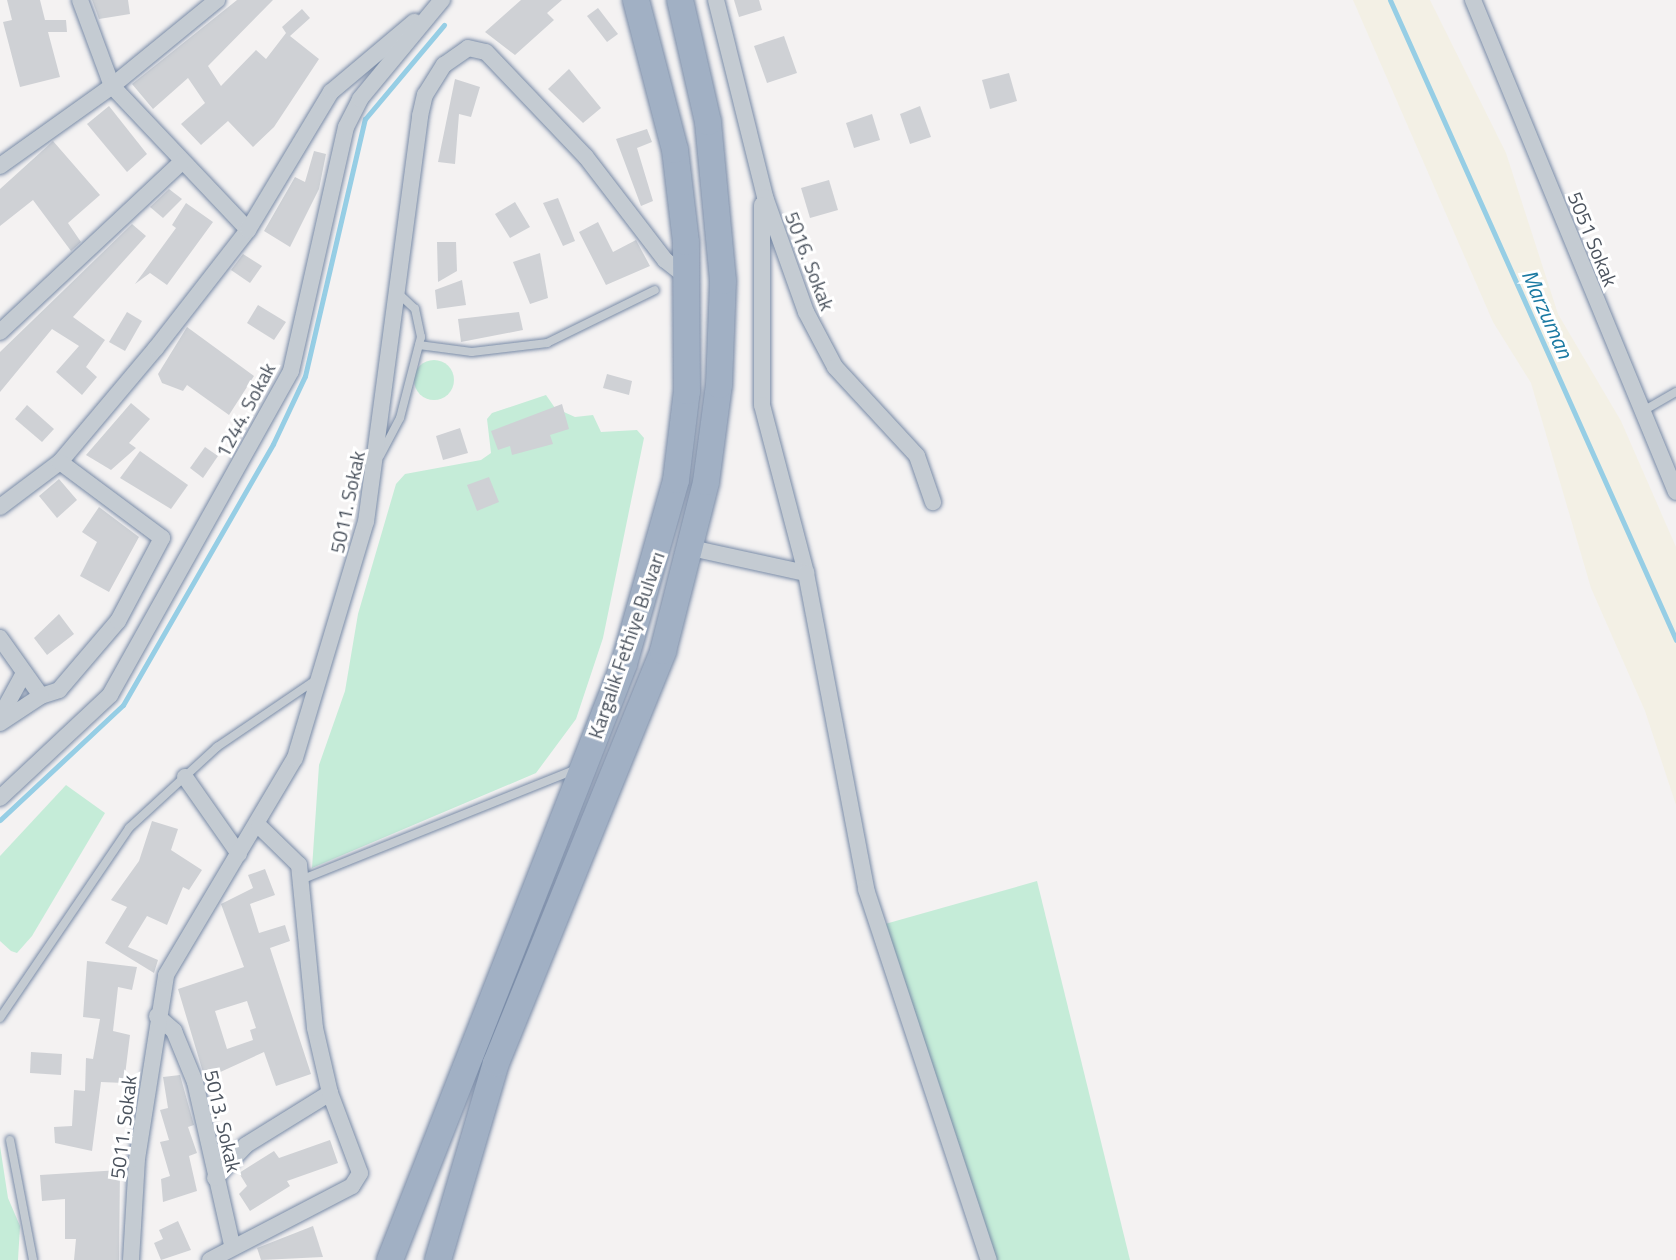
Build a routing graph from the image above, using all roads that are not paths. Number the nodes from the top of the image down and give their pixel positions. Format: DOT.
graph roads {
  1 [pos="80,0"];
  2 [pos="217,0"];
  3 [pos="440,0"];
  4 [pos="636,0"];
  5 [pos="680,0"];
  6 [pos="716,0"];
  7 [pos="1473,0"];
  8 [pos="112,86"];
  9 [pos="183,161"];
  10 [pos="0,166"];
  11 [pos="762,184"];
  12 [pos="248,230"];
  13 [pos="687,277"];
  14 [pos="394,289"];
  15 [pos="655,290"];
  16 [pos="0,332"];
  17 [pos="419,345"];
  18 [pos="1676,392"];
  19 [pos="1642,412"];
  20 [pos="377,460"];
  21 [pos="60,462"];
  22 [pos="1676,492"];
  23 [pos="933,502"];
  24 [pos="0,507"];
  25 [pos="691,548"];
  26 [pos="806,573"];
  27 [pos="0,638"];
  28 [pos="24,673"];
  29 [pos="314,681"];
  30 [pos="41,696"];
  31 [pos="0,720"];
  32 [pos="581,768"];
  33 [pos="185,777"];
  34 [pos="0,798"];
  35 [pos="259,826"];
  36 [pos="239,854"];
  37 [pos="303,879"];
  38 [pos="157,1016"];
  39 [pos="0,1018"];
  40 [pos="330,1093"];
  41 [pos="10,1140"];
  42 [pos="215,1178"];
  43 [pos="232,1245"];
  44 [pos="33,1260"];
  45 [pos="131,1260"];
  46 [pos="210,1260"];
  47 [pos="390,1260"];
  48 [pos="438,1260"];
  49 [pos="989,1260"];
  1 -- 8 [label="street"];
  2 -- 8 [label="street"];
  3 -- 12 [label="street"];
  3 -- 34 [label="street, 1244. Sokak"];
  4 -- 13 [label="highway, Kargalık Fethiye Bulvarı"];
  5 -- 25 [label="highway, Kargalık Fethiye Bulvarı"];
  6 -- 11 [label="street, 5016. Sokak"];
  7 -- 19 [label="street, 5051 Sokak"];
  8 -- 9 [label="street"];
  8 -- 10 [label="street"];
  9 -- 12 [label="street"];
  9 -- 16 [label="street"];
  11 -- 23 [label="street, 5016. Sokak"];
  11 -- 26 [label="street"];
  12 -- 21 [label="street"];
  13 -- 14 [label="street, 5011. Sokak"];
  13 -- 32 [label="highway, Kargalık Fethiye Bulvarı"];
  14 -- 17 [label="lane"];
  14 -- 20 [label="street, 5011. Sokak"];
  15 -- 17 [label="lane"];
  17 -- 20 [label="lane"];
  18 -- 19 [label="lane"];
  19 -- 22 [label="street, 5051 Sokak"];
  20 -- 29 [label="street, 5011. Sokak"];
  21 -- 24 [label="street"];
  21 -- 30 [label="street"];
  25 -- 26 [label="street"];
  25 -- 48 [label="highway, Kargalık Fethiye Bulvarı"];
  26 -- 49 [label="street"];
  27 -- 28 [label="street"];
  28 -- 30 [label="street"];
  28 -- 31 [label="street"];
  29 -- 33 [label="lane"];
  29 -- 35 [label="street, 5011. Sokak"];
  30 -- 31 [label="street"];
  32 -- 37 [label="lane"];
  32 -- 47 [label="highway, Kargalık Fethiye Bulvarı"];
  33 -- 36 [label="street"];
  33 -- 39 [label="lane"];
  35 -- 36 [label="street, 5011. Sokak"];
  35 -- 37 [label="street"];
  36 -- 38 [label="street, 5011. Sokak"];
  37 -- 40 [label="street"];
  38 -- 42 [label="street, 5013. Sokak"];
  38 -- 45 [label="street, 5011. Sokak"];
  40 -- 42 [label="street"];
  40 -- 43 [label="street"];
  41 -- 44 [label="lane"];
  42 -- 43 [label="street, 5013. Sokak"];
  43 -- 46 [label="street"];
}
